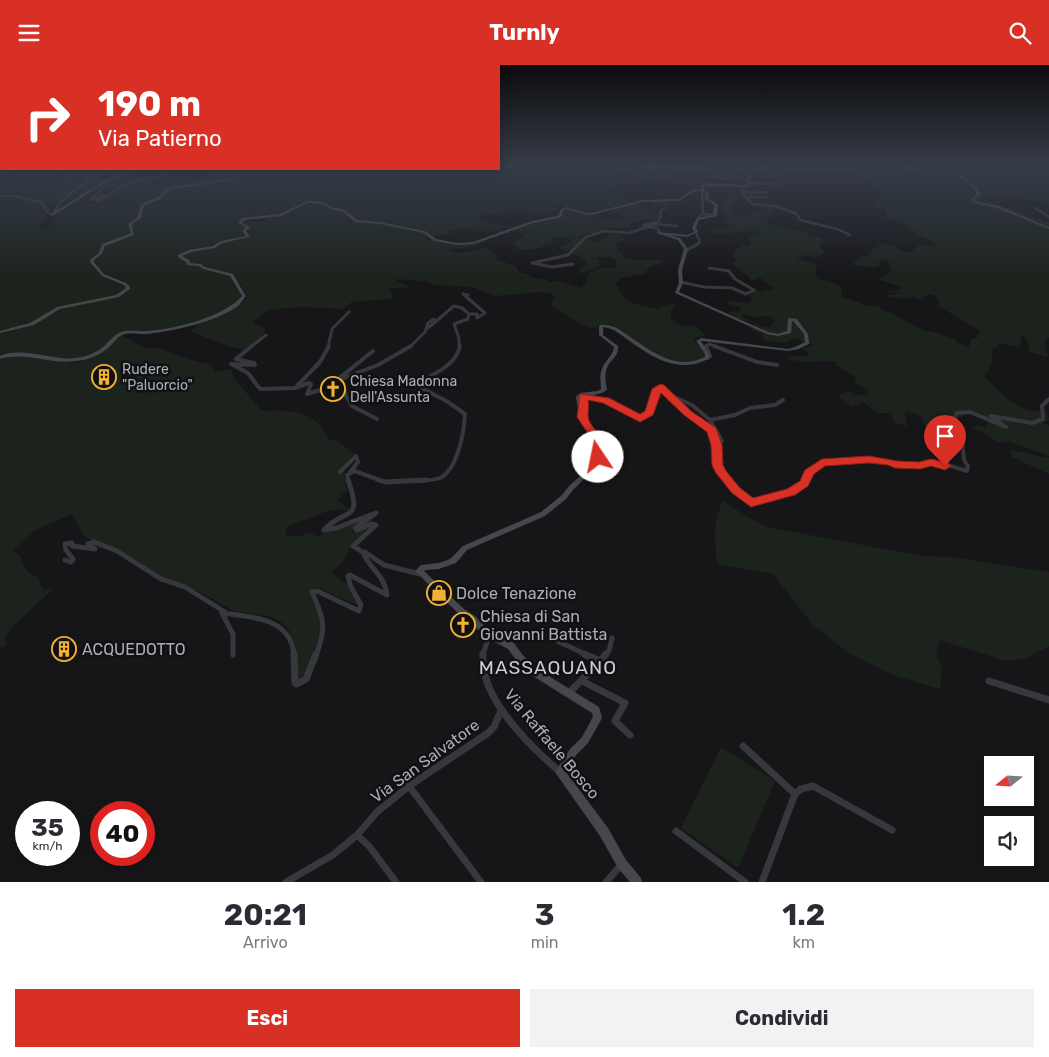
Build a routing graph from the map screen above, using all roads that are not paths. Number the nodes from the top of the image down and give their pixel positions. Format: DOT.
graph roads {
  1 [pos="43,203"];
  2 [pos="61,203"];
  3 [pos="71,203"];
  4 [pos="147,203"];
  5 [pos="308,203"];
  6 [pos="310,203"];
  7 [pos="635,203"];
  8 [pos="703,203"];
  9 [pos="714,203"];
  10 [pos="751,203"];
  11 [pos="979,203"];
  12 [pos="1035,208"];
  13 [pos="664,209"];
  14 [pos="703,214"];
  15 [pos="716,215"];
  16 [pos="51,216"];
  17 [pos="1049,217"];
  18 [pos="698,218"];
  19 [pos="677,226"];
  20 [pos="648,227"];
  21 [pos="1049,227"];
  22 [pos="660,232"];
  23 [pos="696,233"];
  24 [pos="850,235"];
  25 [pos="686,251"];
  26 [pos="573,263"];
  27 [pos="708,268"];
  28 [pos="680,282"];
  29 [pos="468,295"];
  30 [pos="349,312"];
  31 [pos="469,314"];
  32 [pos="434,319"];
  33 [pos="428,328"];
  34 [pos="0,332"];
  35 [pos="266,335"];
  36 [pos="373,351"];
  37 [pos="707,357"];
  38 [pos="0,358"];
  39 [pos="777,365"];
  40 [pos="341,379"];
  41 [pos="295,388"];
  42 [pos="669,395"];
  43 [pos="1049,399"];
  44 [pos="784,400"];
  45 [pos="582,417"];
  46 [pos="376,419"];
  47 [pos="710,420"];
  48 [pos="714,434"];
  49 [pos="340,472"];
  50 [pos="349,473"];
  51 [pos="364,553"];
  52 [pos="66,560"];
  53 [pos="420,573"];
  54 [pos="225,611"];
  55 [pos="552,638"];
  56 [pos="612,638"];
  57 [pos="487,639"];
  58 [pos="233,655"];
  59 [pos="600,661"];
  60 [pos="582,681"];
  61 [pos="989,681"];
  62 [pos="569,693"];
  63 [pos="1049,700"];
  64 [pos="501,710"];
  65 [pos="630,735"];
  66 [pos="743,746"];
  67 [pos="560,772"];
  68 [pos="409,786"];
  69 [pos="795,793"];
  70 [pos="892,830"];
  71 [pos="676,831"];
  72 [pos="357,835"];
  73 [pos="622,864"];
  74 [pos="286,882"];
  75 [pos="396,882"];
  76 [pos="481,882"];
  77 [pos="606,882"];
  78 [pos="637,882"];
  79 [pos="745,882"];
  80 [pos="762,882"];
  1 -- 16 [label="street"];
  2 -- 16 [label="street"];
  3 -- 16 [label="street"];
  4 -- 34 [label="street"];
  5 -- 38 [label="street"];
  6 -- 7 [label="street"];
  8 -- 14 [label="street"];
  9 -- 15 [label="street"];
  10 -- 24 [label="street"];
  11 -- 21 [label="street"];
  12 -- 17 [label="street"];
  13 -- 20 [label="street"];
  14 -- 15 [label="street"];
  14 -- 18 [label="street"];
  15 -- 22 [label="street"];
  19 -- 20 [label="street"];
  20 -- 22 [label="street"];
  20 -- 26 [label="street"];
  22 -- 25 [label="street"];
  23 -- 25 [label="street"];
  25 -- 28 [label="street"];
  27 -- 28 [label="street"];
  28 -- 37 [label="street"];
  29 -- 31 [label="street"];
  30 -- 41 [label="street"];
  31 -- 33 [label="street"];
  31 -- 50 [label="street"];
  32 -- 33 [label="street"];
  33 -- 40 [label="street"];
  35 -- 41 [label="street"];
  36 -- 40 [label="street"];
  37 -- 39 [label="street"];
  37 -- 45 [label="street"];
  40 -- 41 [label="street"];
  40 -- 46 [label="street"];
  42 -- 45 [label="street"];
  42 -- 47 [label="street"];
  42 -- 48 [label="street"];
  43 -- 48 [label="street"];
  44 -- 47 [label="street"];
  45 -- 53 [label="street"];
  47 -- 48 [label="street"];
  49 -- 50 [label="street"];
  50 -- 51 [label="street"];
  51 -- 53 [label="street"];
  51 -- 54 [label="street"];
  52 -- 54 [label="street"];
  53 -- 57 [label="street"];
  54 -- 58 [label="street"];
  55 -- 59 [label="street"];
  56 -- 59 [label="street"];
  57 -- 62 [label="street"];
  57 -- 64 [label="street, Via Raffaele Bosco"];
  59 -- 60 [label="street"];
  60 -- 62 [label="street"];
  60 -- 65 [label="street"];
  61 -- 63 [label="street"];
  62 -- 67 [label="street"];
  64 -- 67 [label="street, Via Raffaele Bosco"];
  64 -- 68 [label="street, Via San Salvatore"];
  66 -- 69 [label="street"];
  67 -- 73 [label="street, Via Raffaele Bosco"];
  68 -- 72 [label="street, Via San Salvatore"];
  68 -- 76 [label="street"];
  69 -- 70 [label="street"];
  69 -- 80 [label="street"];
  71 -- 79 [label="street"];
  72 -- 74 [label="street, Via San Salvatore"];
  72 -- 75 [label="street"];
  73 -- 77 [label="street"];
  73 -- 78 [label="street, Via Raffaele Bosco"];
}
